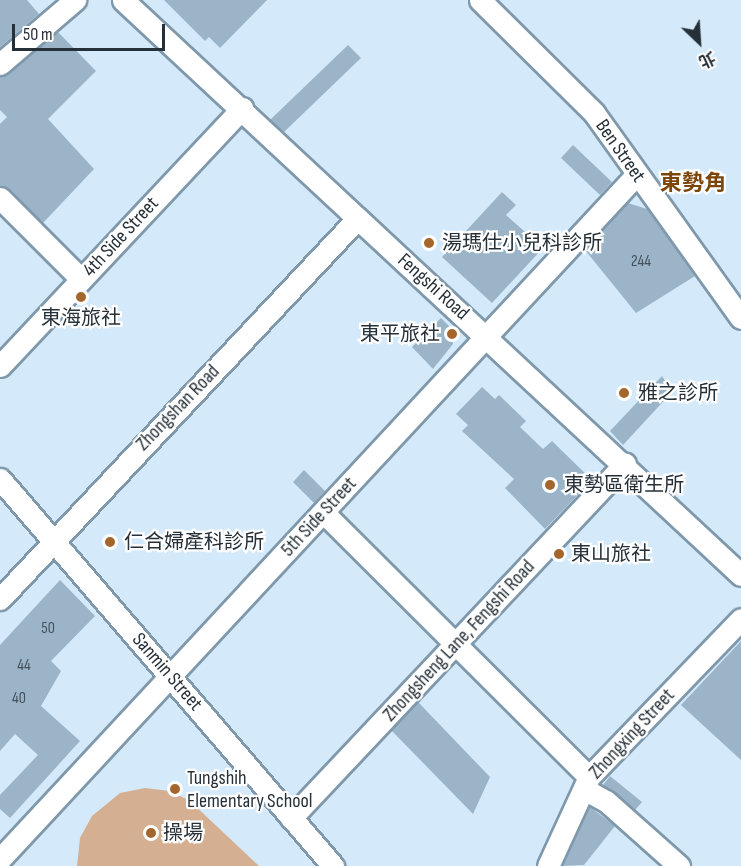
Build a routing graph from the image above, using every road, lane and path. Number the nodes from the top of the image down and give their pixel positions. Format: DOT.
graph roads {
  1 [pos="75,0"];
  2 [pos="123,0"];
  3 [pos="480,0"];
  4 [pos="0,64"];
  5 [pos="242,108"];
  6 [pos="637,174"];
  7 [pos="0,198"];
  8 [pos="357,219"];
  9 [pos="81,279"];
  10 [pos="741,318"];
  11 [pos="486,335"];
  12 [pos="0,366"];
  13 [pos="625,464"];
  14 [pos="0,479"];
  15 [pos="323,512"];
  16 [pos="52,541"];
  17 [pos="741,575"];
  18 [pos="0,598"];
  19 [pos="741,619"];
  20 [pos="457,644"];
  21 [pos="172,676"];
  22 [pos="586,783"];
  23 [pos="291,818"];
  24 [pos="0,859"];
  25 [pos="333,866"];
  26 [pos="548,866"];
  27 [pos="679,866"];
  1 -- 4 [label="street"];
  2 -- 5 [label="street, Fengshi Road"];
  3 -- 6 [label="street, Ben Street"];
  5 -- 8 [label="street, Fengshi Road"];
  5 -- 9 [label="street, 4th Side Street"];
  6 -- 10 [label="street, Ben Street"];
  6 -- 11 [label="street, 5th Side Street"];
  7 -- 9 [label="street"];
  8 -- 11 [label="street, Fengshi Road"];
  8 -- 16 [label="street, Zhongshan Road"];
  9 -- 12 [label="street, 4th Side Street"];
  11 -- 13 [label="street, Fengshi Road"];
  11 -- 15 [label="street, 5th Side Street"];
  13 -- 17 [label="street, Fengshi Road"];
  13 -- 20 [label="street, Zhongsheng Lane, Fengshi Road"];
  14 -- 16 [label="street, Sanmin Street"];
  15 -- 20 [label="street"];
  15 -- 21 [label="street, 5th Side Street"];
  16 -- 18 [label="street, Zhongshan Road"];
  16 -- 21 [label="street, Sanmin Street"];
  19 -- 22 [label="street, Zhongxing Street"];
  20 -- 22 [label="street"];
  20 -- 23 [label="street, Zhongsheng Lane, Fengshi Road"];
  21 -- 23 [label="street, Sanmin Street"];
  21 -- 24 [label="street, 5th Side Street"];
  22 -- 26 [label="street, Zhongxing Street"];
  22 -- 27 [label="street"];
  23 -- 25 [label="street, Sanmin Street"];
}
